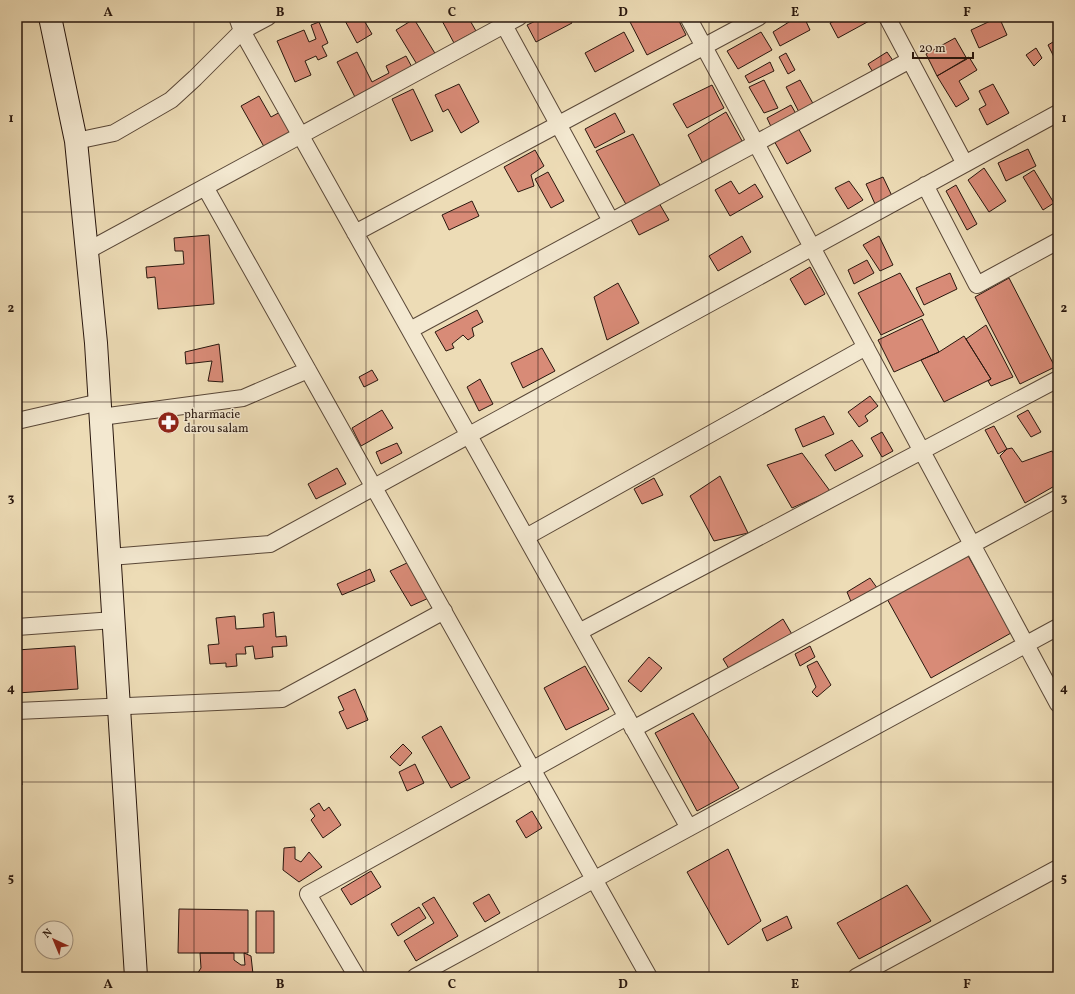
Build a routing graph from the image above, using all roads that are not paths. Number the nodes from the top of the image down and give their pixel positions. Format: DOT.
graph roads {
  1 [pos="50,17"];
  2 [pos="268,17"];
  3 [pos="519,17"];
  4 [pos="688,17"];
  5 [pos="759,17"];
  6 [pos="887,17"];
  7 [pos="240,24"];
  8 [pos="504,25"];
  9 [pos="704,47"];
  10 [pos="910,60"];
  11 [pos="1058,113"];
  12 [pos="558,124"];
  13 [pos="301,135"];
  14 [pos="76,141"];
  15 [pos="756,143"];
  16 [pos="965,164"];
  17 [pos="925,185"];
  18 [pos="205,187"];
  19 [pos="611,221"];
  20 [pos="355,233"];
  21 [pos="1058,242"];
  22 [pos="812,247"];
  23 [pos="87,251"];
  24 [pos="410,330"];
  25 [pos="866,347"];
  26 [pos="308,370"];
  27 [pos="1058,379"];
  28 [pos="101,410"];
  29 [pos="17,421"];
  30 [pos="468,435"];
  31 [pos="922,451"];
  32 [pos="373,487"];
  33 [pos="1058,498"];
  34 [pos="526,538"];
  35 [pos="972,544"];
  36 [pos="110,557"];
  37 [pos="444,611"];
  38 [pos="114,620"];
  39 [pos="17,627"];
  40 [pos="1058,627"];
  41 [pos="579,632"];
  42 [pos="1026,644"];
  43 [pos="1058,704"];
  44 [pos="119,707"];
  45 [pos="17,711"];
  46 [pos="630,723"];
  47 [pos="532,770"];
  48 [pos="688,828"];
  49 [pos="1058,868"];
  50 [pos="594,880"];
  51 [pos="136,977"];
  52 [pos="357,977"];
  53 [pos="415,977"];
  54 [pos="649,977"];
  55 [pos="856,977"];
  1 -- 14 [label="street"];
  2 -- 7 [label="street"];
  3 -- 8 [label="street"];
  4 -- 9 [label="street"];
  5 -- 9 [label="street"];
  6 -- 10 [label="street"];
  7 -- 13 [label="street"];
  7 -- 14 [label="street"];
  8 -- 12 [label="street"];
  8 -- 13 [label="street"];
  9 -- 12 [label="street"];
  9 -- 15 [label="street"];
  10 -- 15 [label="street"];
  10 -- 16 [label="street"];
  11 -- 16 [label="street"];
  12 -- 19 [label="street"];
  12 -- 20 [label="street"];
  13 -- 18 [label="street"];
  13 -- 20 [label="street"];
  14 -- 23 [label="street"];
  15 -- 19 [label="street"];
  15 -- 22 [label="street"];
  16 -- 17 [label="street"];
  17 -- 21 [label="street"];
  17 -- 22 [label="street"];
  18 -- 23 [label="street"];
  18 -- 26 [label="street"];
  19 -- 24 [label="street"];
  20 -- 24 [label="street"];
  22 -- 25 [label="street"];
  22 -- 30 [label="street"];
  23 -- 28 [label="street"];
  24 -- 30 [label="street"];
  25 -- 31 [label="street"];
  25 -- 34 [label="street"];
  26 -- 28 [label="street"];
  26 -- 32 [label="street"];
  27 -- 31 [label="street"];
  28 -- 29 [label="street"];
  28 -- 36 [label="street"];
  30 -- 32 [label="street"];
  30 -- 34 [label="street"];
  31 -- 35 [label="street"];
  31 -- 41 [label="street"];
  32 -- 36 [label="street"];
  32 -- 37 [label="street"];
  33 -- 35 [label="street"];
  34 -- 41 [label="street"];
  35 -- 42 [label="street"];
  35 -- 46 [label="street"];
  36 -- 38 [label="street"];
  37 -- 44 [label="street"];
  37 -- 47 [label="street"];
  38 -- 39 [label="street"];
  38 -- 44 [label="street"];
  40 -- 42 [label="street"];
  41 -- 46 [label="street"];
  42 -- 43 [label="street"];
  42 -- 48 [label="street"];
  44 -- 45 [label="street"];
  44 -- 51 [label="street"];
  46 -- 47 [label="street"];
  46 -- 48 [label="street"];
  47 -- 50 [label="street"];
  47 -- 52 [label="street"];
  48 -- 50 [label="street"];
  49 -- 55 [label="street"];
  50 -- 53 [label="street"];
  50 -- 54 [label="street"];
}
